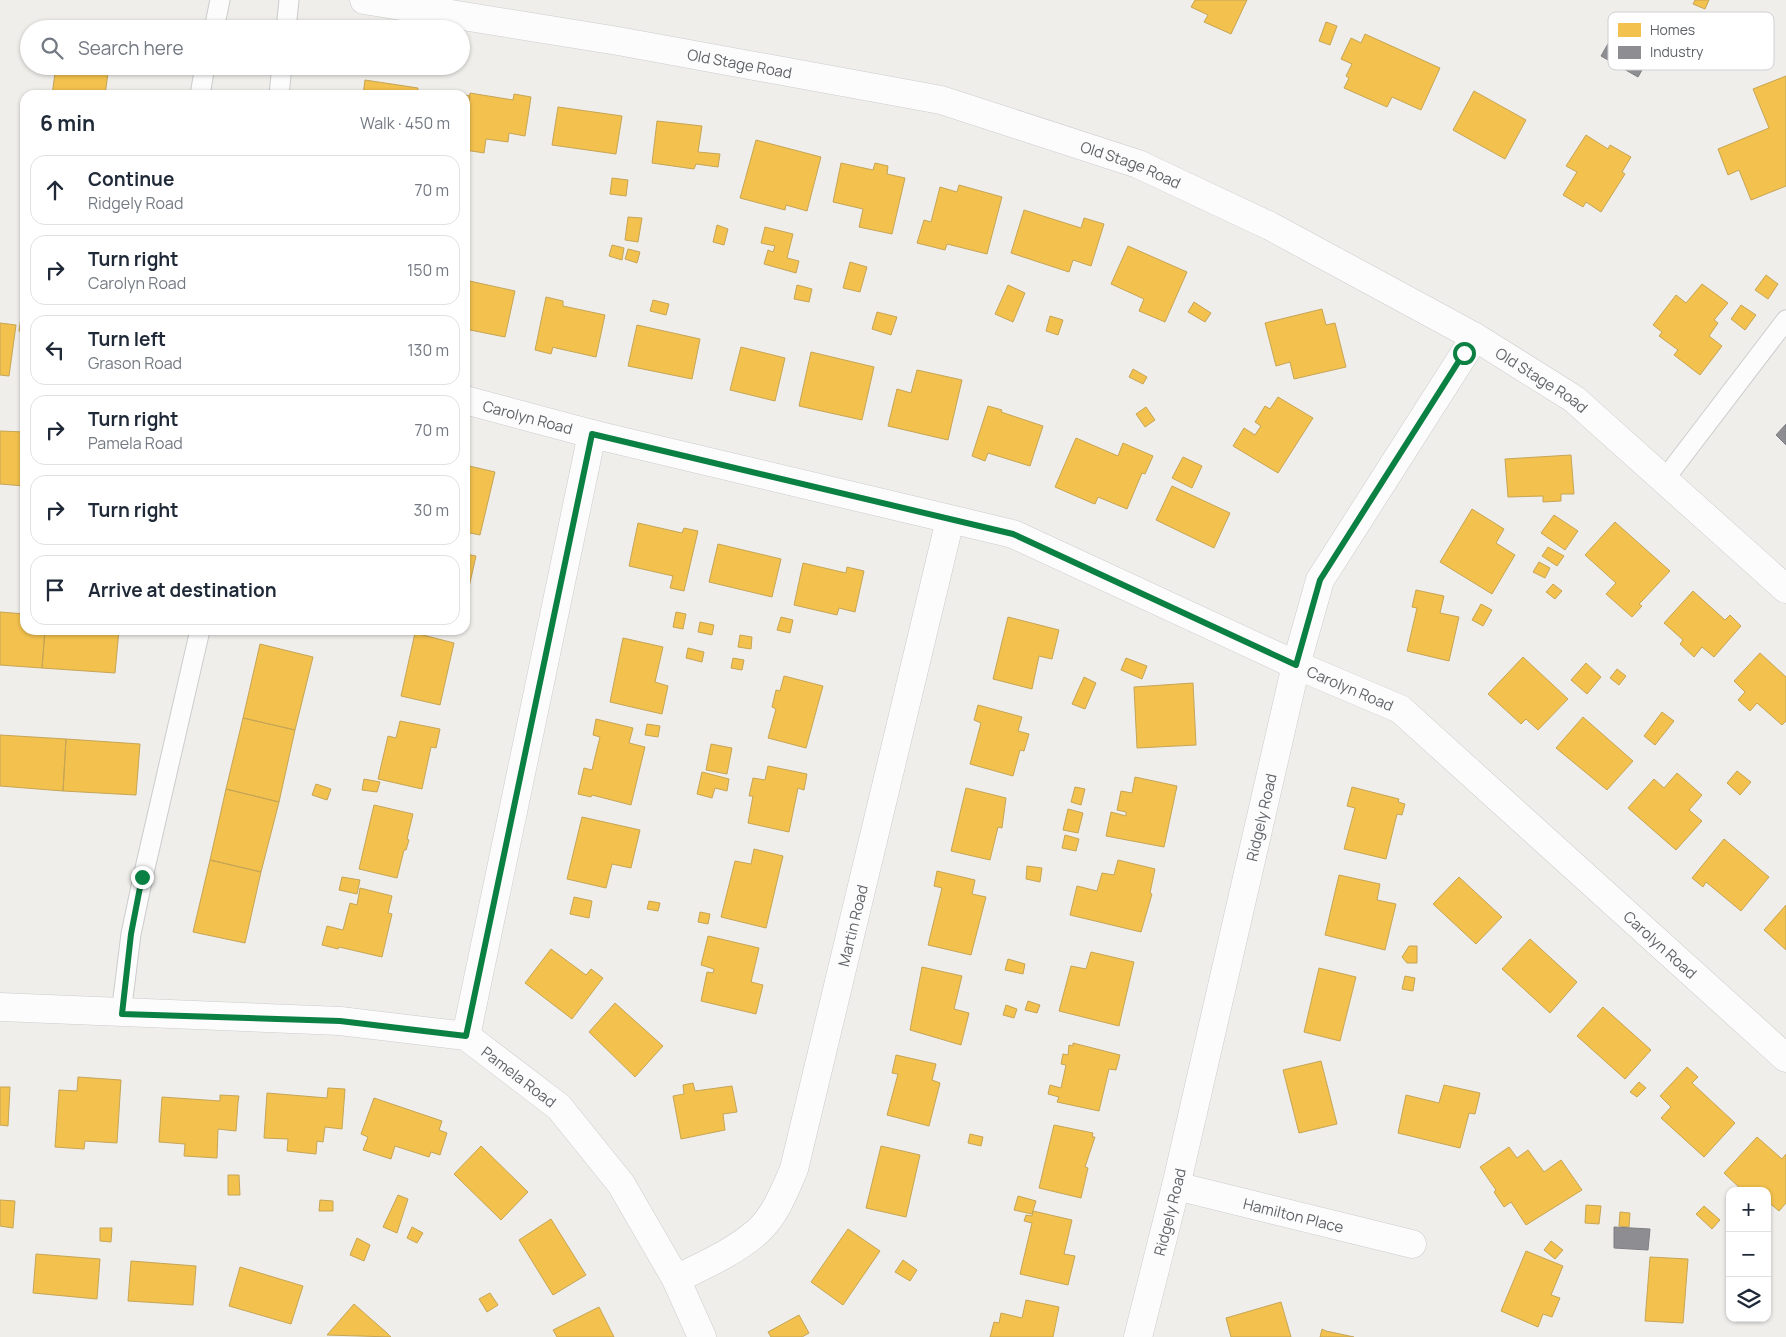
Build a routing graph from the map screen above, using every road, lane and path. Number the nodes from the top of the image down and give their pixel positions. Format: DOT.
graph roads {
  1 [pos="220,0"];
  2 [pos="289,0"];
  3 [pos="364,0"];
  4 [pos="216,20"];
  5 [pos="287,20"];
  6 [pos="203,75"];
  7 [pos="281,75"];
  8 [pos="201,90"];
  9 [pos="280,90"];
  10 [pos="1786,320"];
  11 [pos="1475,337"];
  12 [pos="470,401"];
  13 [pos="592,434"];
  14 [pos="1664,480"];
  15 [pos="950,520"];
  16 [pos="1786,589"];
  17 [pos="199,635"];
  18 [pos="1296,665"];
  19 [pos="0,1007"];
  20 [pos="122,1014"];
  21 [pos="466,1036"];
  22 [pos="1786,1058"];
  23 [pos="1176,1186"];
  24 [pos="1412,1244"];
  25 [pos="676,1279"];
  26 [pos="702,1337"];
  27 [pos="1138,1337"];
  1 -- 4 [label="lane"];
  2 -- 5 [label="lane"];
  3 -- 11 [label="street, Old Stage Road"];
  6 -- 8 [label="lane"];
  7 -- 9 [label="lane"];
  10 -- 14 [label="lane"];
  11 -- 14 [label="street, Old Stage Road"];
  11 -- 18 [label="street, Ridgely Road"];
  12 -- 13 [label="street, Carolyn Road"];
  13 -- 15 [label="street, Carolyn Road"];
  13 -- 21 [label="street"];
  14 -- 16 [label="street, Old Stage Road"];
  15 -- 18 [label="street, Carolyn Road"];
  15 -- 25 [label="street, Martin Road"];
  17 -- 20 [label="lane"];
  18 -- 22 [label="street, Carolyn Road"];
  18 -- 23 [label="street, Ridgely Road"];
  19 -- 20 [label="street, Pamela Road"];
  20 -- 21 [label="street, Pamela Road"];
  21 -- 25 [label="street, Pamela Road"];
  23 -- 24 [label="street, Hamilton Place"];
  23 -- 27 [label="street, Ridgely Road"];
  25 -- 26 [label="street, Pamela Road"];
}
